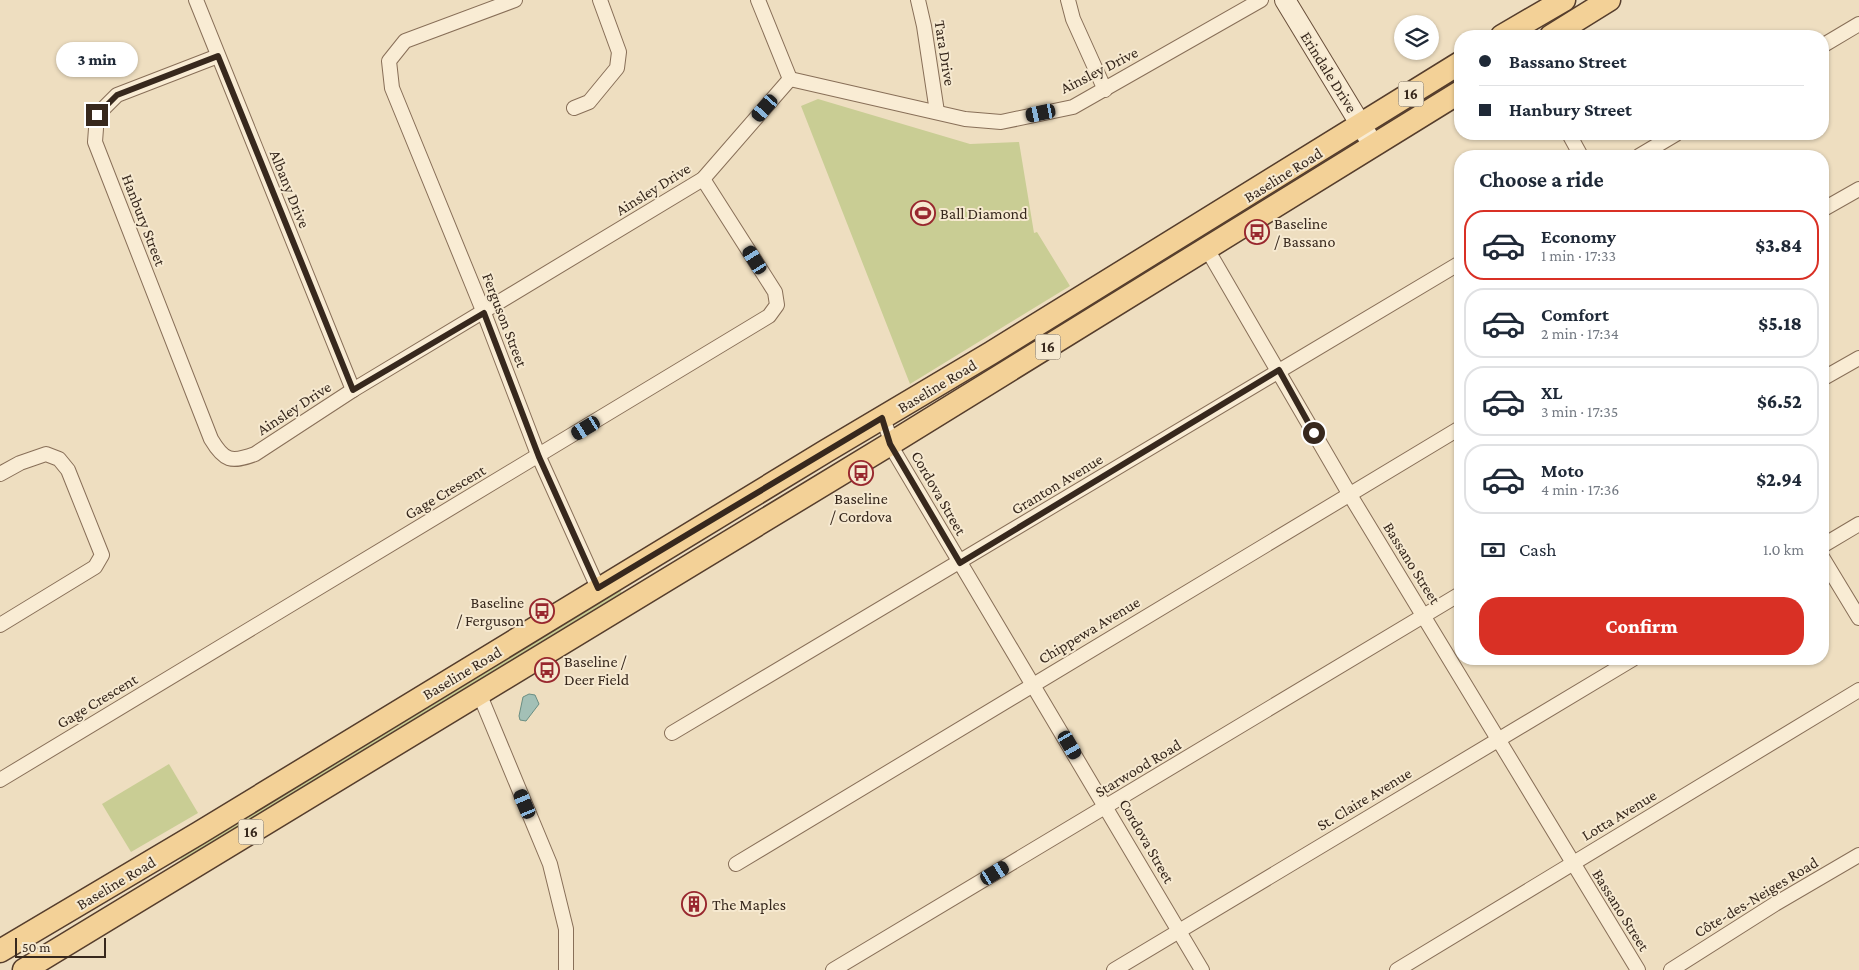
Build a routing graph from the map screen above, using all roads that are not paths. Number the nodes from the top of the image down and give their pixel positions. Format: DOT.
graph roads {
  1 [pos="196,0"];
  2 [pos="514,0"];
  3 [pos="600,0"];
  4 [pos="758,0"];
  5 [pos="918,0"];
  6 [pos="1068,0"];
  7 [pos="1261,0"];
  8 [pos="1285,0"];
  9 [pos="1564,0"];
  10 [pos="1609,0"];
  11 [pos="1859,24"];
  12 [pos="1512,30"];
  13 [pos="1561,30"];
  14 [pos="1829,42"];
  15 [pos="218,56"];
  16 [pos="1454,67"];
  17 [pos="790,79"];
  18 [pos="1105,90"];
  19 [pos="1454,96"];
  20 [pos="574,108"];
  21 [pos="937,112"];
  22 [pos="1362,126"];
  23 [pos="1666,140"];
  24 [pos="1373,145"];
  25 [pos="1649,150"];
  26 [pos="703,179"];
  27 [pos="1859,189"];
  28 [pos="1829,206"];
  29 [pos="1206,249"];
  30 [pos="1454,267"];
  31 [pos="484,313"];
  32 [pos="1859,358"];
  33 [pos="1279,370"];
  34 [pos="1829,375"];
  35 [pos="353,390"];
  36 [pos="882,418"];
  37 [pos="1454,432"];
  38 [pos="890,444"];
  39 [pos="539,457"];
  40 [pos="227,458"];
  41 [pos="0,474"];
  42 [pos="1350,495"];
  43 [pos="1859,524"];
  44 [pos="1829,542"];
  45 [pos="960,563"];
  46 [pos="1829,569"];
  47 [pos="598,588"];
  48 [pos="1454,598"];
  49 [pos="1424,615"];
  50 [pos="1859,618"];
  51 [pos="0,625"];
  52 [pos="1623,665"];
  53 [pos="1034,684"];
  54 [pos="1859,690"];
  55 [pos="479,693"];
  56 [pos="672,733"];
  57 [pos="1498,739"];
  58 [pos="0,780"];
  59 [pos="1107,807"];
  60 [pos="1859,855"];
  61 [pos="736,864"];
  62 [pos="1572,864"];
  63 [pos="1178,932"];
  64 [pos="0,952"];
  65 [pos="24,970"];
  66 [pos="566,970"];
  67 [pos="833,970"];
  68 [pos="1114,970"];
  69 [pos="1202,970"];
  70 [pos="1397,970"];
  71 [pos="1638,970"];
  72 [pos="1671,970"];
  1 -- 15 [label="street, Albany Drive"];
  2 -- 31 [label="street, Ferguson Street"];
  3 -- 20 [label="street"];
  4 -- 17 [label="street"];
  5 -- 21 [label="street, Tara Drive"];
  6 -- 18 [label="street"];
  7 -- 18 [label="street, Ainsley Drive"];
  8 -- 22 [label="street, Erindale Drive"];
  9 -- 12 [label="main road"];
  10 -- 13 [label="main road"];
  11 -- 14 [label="street"];
  15 -- 35 [label="street, Albany Drive"];
  15 -- 40 [label="street, Hanbury Street"];
  16 -- 22 [label="main road, Baseline Road / 16"];
  17 -- 21 [label="street, Ainsley Drive"];
  17 -- 26 [label="street, Ainsley Drive"];
  18 -- 21 [label="street, Ainsley Drive"];
  19 -- 24 [label="main road, Baseline Road / 16"];
  22 -- 24 [label="street, Erindale Drive"];
  22 -- 36 [label="main road, Baseline Road / 16"];
  23 -- 25 [label="street"];
  24 -- 29 [label="main road, Baseline Road / 16"];
  26 -- 31 [label="street, Ainsley Drive"];
  26 -- 39 [label="street, Gage Crescent"];
  27 -- 28 [label="street"];
  29 -- 33 [label="street, Bassano Street"];
  29 -- 38 [label="main road, Baseline Road / 16"];
  30 -- 33 [label="street, Granton Avenue"];
  31 -- 35 [label="street, Ainsley Drive"];
  31 -- 39 [label="street, Ferguson Street"];
  32 -- 34 [label="street"];
  33 -- 42 [label="street, Bassano Street"];
  33 -- 45 [label="street, Granton Avenue"];
  35 -- 40 [label="street, Ainsley Drive"];
  36 -- 38 [label="street, Cordova Street"];
  36 -- 47 [label="main road, Baseline Road / 16"];
  37 -- 42 [label="street, Chippewa Avenue"];
  38 -- 45 [label="street, Cordova Street"];
  38 -- 55 [label="main road, Baseline Road / 16"];
  39 -- 47 [label="street, Ferguson Street"];
  39 -- 58 [label="street, Gage Crescent"];
  41 -- 51 [label="street"];
  42 -- 49 [label="street, Bassano Street"];
  42 -- 53 [label="street, Chippewa Avenue"];
  43 -- 44 [label="street"];
  45 -- 53 [label="street, Cordova Street"];
  45 -- 56 [label="street, Granton Avenue"];
  46 -- 50 [label="street"];
  47 -- 64 [label="main road, Baseline Road / 16"];
  48 -- 49 [label="street, Starwood Road"];
  49 -- 57 [label="street, Bassano Street"];
  49 -- 59 [label="street, Starwood Road"];
  52 -- 57 [label="street, St. Claire Avenue"];
  53 -- 59 [label="street, Cordova Street"];
  53 -- 61 [label="street, Chippewa Avenue"];
  54 -- 62 [label="street, Lotta Avenue"];
  55 -- 65 [label="main road, Baseline Road / 16"];
  55 -- 66 [label="street"];
  57 -- 62 [label="street, Bassano Street"];
  57 -- 63 [label="street, St. Claire Avenue"];
  59 -- 63 [label="street, Cordova Street"];
  59 -- 67 [label="street, Starwood Road"];
  60 -- 72 [label="street, Côte-des-Neiges Road"];
  62 -- 70 [label="street, Lotta Avenue"];
  62 -- 71 [label="street, Bassano Street"];
  63 -- 68 [label="street, St. Claire Avenue"];
  63 -- 69 [label="street, Cordova Street"];
}
